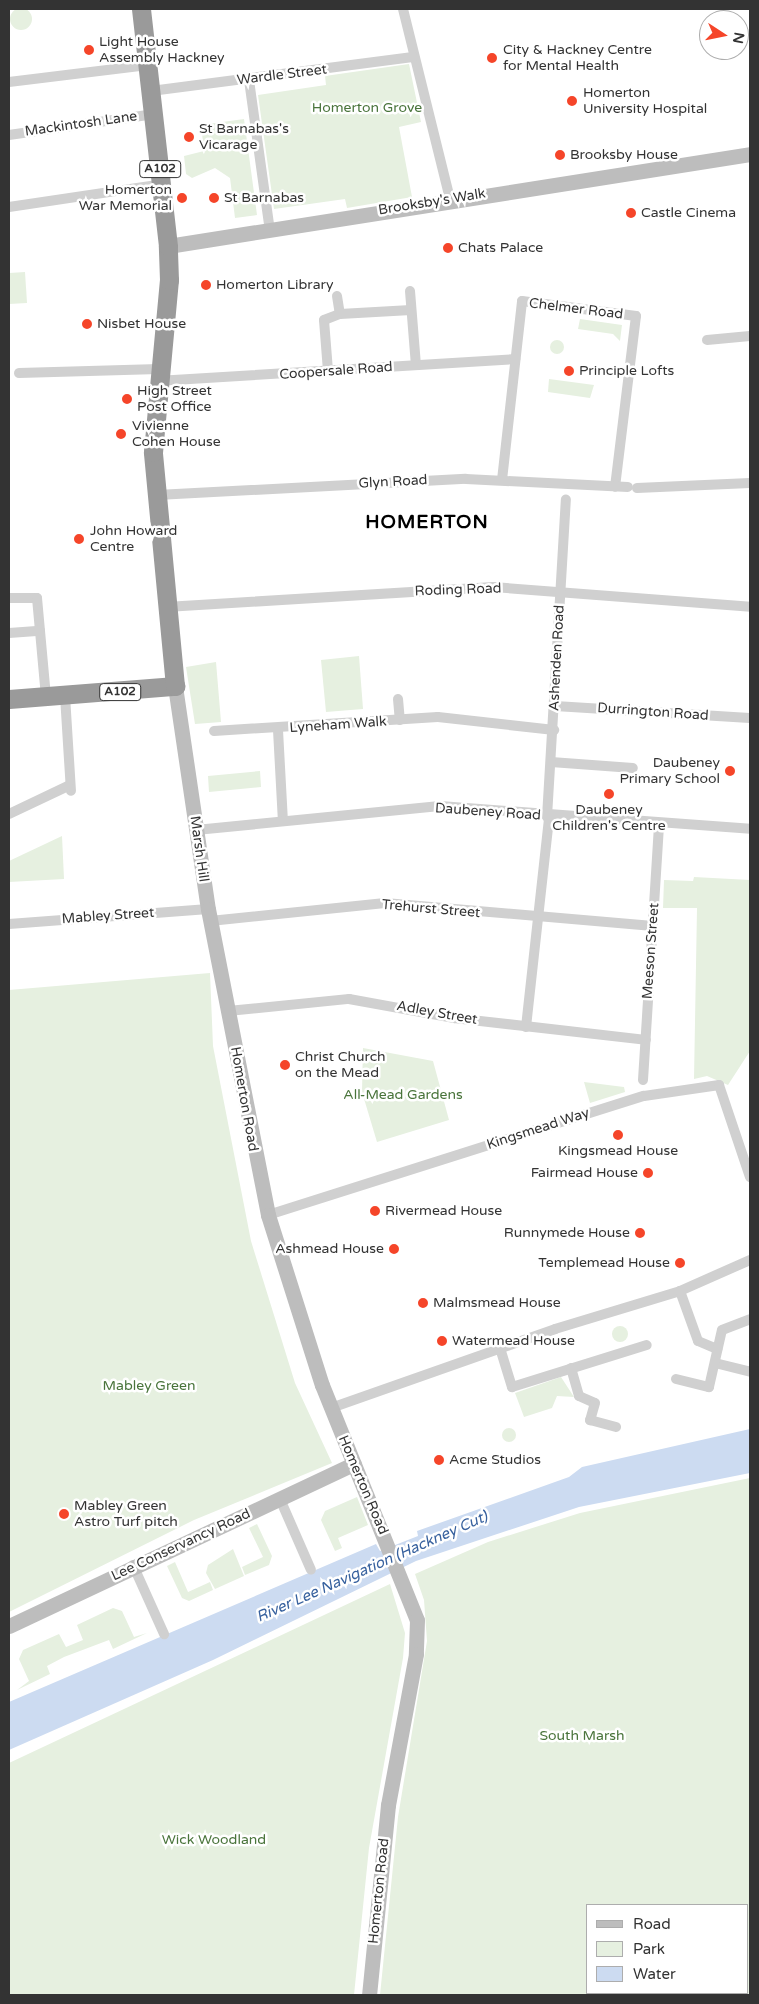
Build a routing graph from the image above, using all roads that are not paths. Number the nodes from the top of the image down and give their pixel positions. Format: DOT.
graph roads {
  1 [pos="141,9"];
  2 [pos="403,9"];
  3 [pos="413,57"];
  4 [pos="148,65"];
  5 [pos="249,80"];
  6 [pos="9,82"];
  7 [pos="151,91"];
  8 [pos="154,114"];
  9 [pos="9,135"];
  10 [pos="750,154"];
  11 [pos="162,184"];
  12 [pos="450,199"];
  13 [pos="9,207"];
  14 [pos="270,232"];
  15 [pos="168,246"];
  16 [pos="410,291"];
  17 [pos="337,296"];
  18 [pos="410,310"];
  19 [pos="340,314"];
  20 [pos="750,336"];
  21 [pos="707,340"];
  22 [pos="515,359"];
  23 [pos="416,365"];
  24 [pos="328,372"];
  25 [pos="19,373"];
  26 [pos="158,375"];
  27 [pos="502,480"];
  28 [pos="750,483"];
  29 [pos="615,487"];
  30 [pos="157,495"];
  31 [pos="566,500"];
  32 [pos="560,593"];
  33 [pos="9,598"];
  34 [pos="166,607"];
  35 [pos="750,607"];
  36 [pos="40,631"];
  37 [pos="9,634"];
  38 [pos="175,686"];
  39 [pos="65,696"];
  40 [pos="46,697"];
  41 [pos="9,699"];
  42 [pos="398,699"];
  43 [pos="555,706"];
  44 [pos="750,718"];
  45 [pos="400,720"];
  46 [pos="278,730"];
  47 [pos="554,730"];
  48 [pos="214,731"];
  49 [pos="551,762"];
  50 [pos="633,768"];
  51 [pos="9,814"];
  52 [pos="548,817"];
  53 [pos="283,821"];
  54 [pos="659,823"];
  55 [pos="750,829"];
  56 [pos="196,830"];
  57 [pos="209,915"];
  58 [pos="538,920"];
  59 [pos="9,924"];
  60 [pos="653,926"];
  61 [pos="228,1011"];
  62 [pos="526,1027"];
  63 [pos="646,1040"];
  64 [pos="643,1080"];
  65 [pos="750,1177"];
  66 [pos="268,1215"];
  67 [pos="750,1260"];
  68 [pos="680,1291"];
  69 [pos="750,1319"];
  70 [pos="647,1345"];
  71 [pos="500,1348"];
  72 [pos="716,1349"];
  73 [pos="715,1363"];
  74 [pos="571,1368"];
  75 [pos="750,1372"];
  76 [pos="676,1379"];
  77 [pos="331,1408"];
  78 [pos="616,1427"];
  79 [pos="354,1464"];
  80 [pos="280,1499"];
  81 [pos="133,1565"];
  82 [pos="311,1570"];
  83 [pos="9,1626"];
  84 [pos="164,1634"];
  85 [pos="368,1995"];
  1 -- 4 [label="highway, A102"];
  2 -- 3 [label="street"];
  3 -- 5 [label="street, Wardle Street"];
  3 -- 12 [label="street"];
  4 -- 6 [label="street"];
  4 -- 7 [label="highway, A102"];
  5 -- 7 [label="street, Wardle Street"];
  5 -- 14 [label="street"];
  7 -- 8 [label="highway, A102"];
  8 -- 9 [label="street, Mackintosh Lane"];
  8 -- 11 [label="highway, A102"];
  10 -- 12 [label="main road, Brooksby's Walk"];
  11 -- 13 [label="street"];
  11 -- 15 [label="highway, A102"];
  12 -- 14 [label="main road, Brooksby's Walk"];
  14 -- 15 [label="main road, Brooksby's Walk"];
  15 -- 26 [label="highway, A102"];
  16 -- 18 [label="street"];
  17 -- 19 [label="street"];
  18 -- 19 [label="street"];
  18 -- 23 [label="street"];
  19 -- 24 [label="street"];
  20 -- 21 [label="street"];
  22 -- 23 [label="street, Coopersale Road"];
  22 -- 27 [label="street, Chelmer Road"];
  22 -- 29 [label="street, Chelmer Road"];
  23 -- 24 [label="street, Coopersale Road"];
  24 -- 26 [label="street, Coopersale Road"];
  25 -- 26 [label="street, Coopersale Road"];
  26 -- 30 [label="highway, A102"];
  27 -- 29 [label="street, Glyn Road"];
  27 -- 30 [label="street, Glyn Road"];
  28 -- 29 [label="street, Glyn Road"];
  30 -- 34 [label="highway, A102"];
  31 -- 32 [label="street, Ashenden Road"];
  32 -- 34 [label="street, Roding Road"];
  32 -- 35 [label="street, Roding Road"];
  32 -- 43 [label="street, Ashenden Road"];
  33 -- 36 [label="street"];
  34 -- 38 [label="highway, A102"];
  36 -- 37 [label="street"];
  36 -- 40 [label="street"];
  38 -- 39 [label="highway, A102"];
  38 -- 56 [label="main road, Marsh Hill"];
  39 -- 40 [label="highway, A102"];
  39 -- 51 [label="street"];
  40 -- 41 [label="highway, A102"];
  42 -- 45 [label="street, Lyneham Walk"];
  43 -- 44 [label="street, Durrington Road"];
  43 -- 47 [label="street, Ashenden Road"];
  45 -- 46 [label="street, Lyneham Walk"];
  45 -- 47 [label="street, Lyneham Walk"];
  46 -- 48 [label="street"];
  46 -- 53 [label="street, Lyneham Walk"];
  47 -- 49 [label="street, Ashenden Road"];
  49 -- 50 [label="street"];
  49 -- 52 [label="street, Ashenden Road"];
  52 -- 53 [label="street, Daubeney Road"];
  52 -- 54 [label="street, Daubeney Road"];
  52 -- 58 [label="street, Ashenden Road"];
  53 -- 56 [label="street, Daubeney Road"];
  54 -- 55 [label="street, Daubeney Road"];
  54 -- 60 [label="street, Meeson Street"];
  56 -- 57 [label="main road, Marsh Hill"];
  57 -- 58 [label="street, Trehurst Street"];
  57 -- 59 [label="street, Mabley Street"];
  57 -- 61 [label="main road, Marsh Hill"];
  58 -- 60 [label="street, Trehurst Street"];
  58 -- 62 [label="street, Ashenden Road"];
  60 -- 63 [label="street, Meeson Street"];
  61 -- 62 [label="street, Adley Street"];
  61 -- 66 [label="main road, Homerton Road"];
  62 -- 63 [label="street, Adley Street"];
  63 -- 64 [label="street, Meeson Street"];
  65 -- 66 [label="street, Kingsmead Way"];
  66 -- 77 [label="main road, Homerton Road"];
  67 -- 68 [label="street"];
  68 -- 71 [label="street"];
  68 -- 72 [label="street"];
  69 -- 72 [label="street"];
  70 -- 74 [label="street"];
  71 -- 74 [label="street"];
  71 -- 77 [label="street"];
  72 -- 73 [label="street"];
  73 -- 75 [label="street"];
  73 -- 76 [label="street"];
  74 -- 78 [label="street"];
  77 -- 79 [label="main road, Homerton Road"];
  79 -- 80 [label="main road, Lee Conservancy Road"];
  79 -- 85 [label="main road, Homerton Road"];
  80 -- 81 [label="main road, Lee Conservancy Road"];
  80 -- 82 [label="street"];
  81 -- 83 [label="main road, Lee Conservancy Road"];
  81 -- 84 [label="street"];
}
